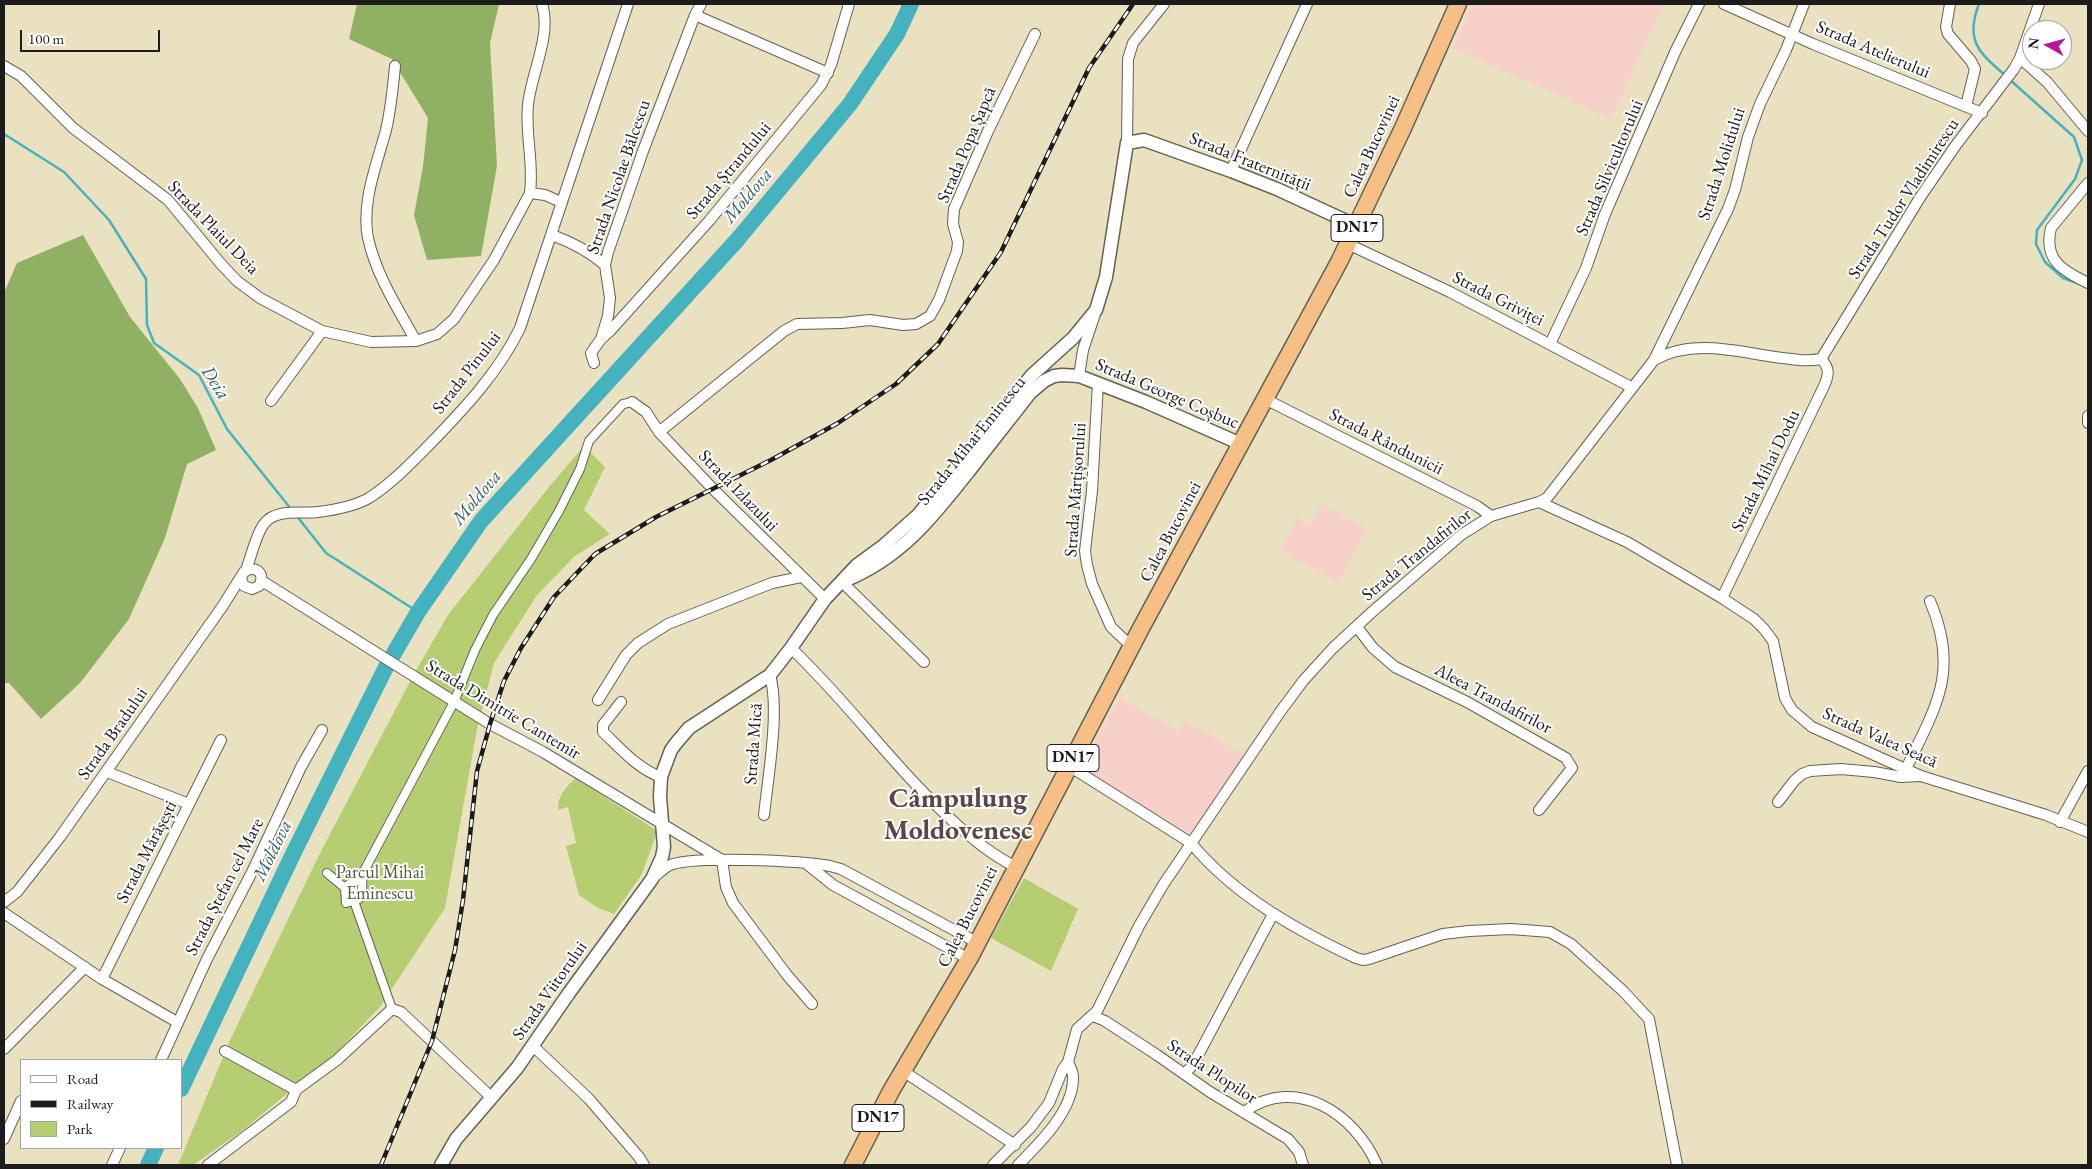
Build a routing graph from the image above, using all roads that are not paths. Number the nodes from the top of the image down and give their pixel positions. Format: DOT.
graph roads {
  1 [pos="542,4"];
  2 [pos="628,4"];
  3 [pos="701,4"];
  4 [pos="849,4"];
  5 [pos="1164,4"];
  6 [pos="1308,4"];
  7 [pos="1458,4"];
  8 [pos="1699,4"];
  9 [pos="1724,4"];
  10 [pos="1804,4"];
  11 [pos="1950,4"];
  12 [pos="2040,4"];
  13 [pos="695,15"];
  14 [pos="1792,33"];
  15 [pos="1035,34"];
  16 [pos="2020,58"];
  17 [pos="4,66"];
  18 [pos="395,66"];
  19 [pos="828,73"];
  20 [pos="1966,106"];
  21 [pos="1982,113"];
  22 [pos="2088,131"];
  23 [pos="1127,143"];
  24 [pos="1231,171"];
  25 [pos="2088,183"];
  26 [pos="530,193"];
  27 [pos="561,202"];
  28 [pos="1357,226"];
  29 [pos="552,235"];
  30 [pos="1348,244"];
  31 [pos="606,264"];
  32 [pos="2088,283"];
  33 [pos="1096,310"];
  34 [pos="322,331"];
  35 [pos="601,339"];
  36 [pos="416,341"];
  37 [pos="1550,344"];
  38 [pos="1821,358"];
  39 [pos="1654,360"];
  40 [pos="594,363"];
  41 [pos="1078,376"];
  42 [pos="1098,383"];
  43 [pos="1632,387"];
  44 [pos="1266,399"];
  45 [pos="271,401"];
  46 [pos="632,402"];
  47 [pos="2088,416"];
  48 [pos="2088,423"];
  49 [pos="659,432"];
  50 [pos="1241,444"];
  51 [pos="1539,502"];
  52 [pos="1491,516"];
  53 [pos="244,574"];
  54 [pos="801,577"];
  55 [pos="842,582"];
  56 [pos="263,585"];
  57 [pos="1722,598"];
  58 [pos="825,600"];
  59 [pos="1930,602"];
  60 [pos="1357,627"];
  61 [pos="1132,647"];
  62 [pos="791,648"];
  63 [pos="924,662"];
  64 [pos="770,674"];
  65 [pos="598,700"];
  66 [pos="454,702"];
  67 [pos="621,702"];
  68 [pos="322,730"];
  69 [pos="221,740"];
  70 [pos="1068,766"];
  71 [pos="1906,769"];
  72 [pos="2088,771"];
  73 [pos="107,772"];
  74 [pos="1921,776"];
  75 [pos="662,777"];
  76 [pos="1778,802"];
  77 [pos="189,804"];
  78 [pos="1538,810"];
  79 [pos="764,815"];
  80 [pos="2060,822"];
  81 [pos="663,825"];
  82 [pos="2088,832"];
  83 [pos="1191,843"];
  84 [pos="722,860"];
  85 [pos="807,864"];
  86 [pos="1016,867"];
  87 [pos="326,873"];
  88 [pos="652,879"];
  89 [pos="360,880"];
  90 [pos="345,888"];
  91 [pos="354,901"];
  92 [pos="4,902"];
  93 [pos="4,913"];
  94 [pos="1273,914"];
  95 [pos="978,943"];
  96 [pos="969,959"];
  97 [pos="85,967"];
  98 [pos="102,979"];
  99 [pos="812,1004"];
  100 [pos="392,1009"];
  101 [pos="1093,1016"];
  102 [pos="177,1022"];
  103 [pos="533,1046"];
  104 [pos="4,1049"];
  105 [pos="226,1051"];
  106 [pos="161,1059"];
  107 [pos="1068,1062"];
  108 [pos="903,1071"];
  109 [pos="1184,1074"];
  110 [pos="296,1090"];
  111 [pos="492,1098"];
  112 [pos="20,1103"];
  113 [pos="1244,1112"];
  114 [pos="4,1139"];
  115 [pos="1015,1145"];
  116 [pos="120,1149"];
  117 [pos="112,1165"];
  118 [pos="208,1165"];
  119 [pos="441,1165"];
  120 [pos="644,1165"];
  121 [pos="853,1165"];
  122 [pos="993,1165"];
  123 [pos="1018,1165"];
  124 [pos="1303,1165"];
  125 [pos="1377,1165"];
  126 [pos="1677,1165"];
  1 -- 26 [label="street"];
  2 -- 27 [label="street, Strada Pinului"];
  3 -- 13 [label="street, Strada Nicolae Bălcescu"];
  4 -- 19 [label="street, Strada Ștrandului"];
  5 -- 23 [label="street, Strada Mihai Eminescu"];
  6 -- 24 [label="street"];
  7 -- 28 [label="highway, Calea Bucovinei / DN17"];
  8 -- 37 [label="street, Strada Silvicultorului"];
  9 -- 14 [label="street, Strada Atelierului"];
  10 -- 14 [label="street, Strada Molidului"];
  11 -- 20 [label="street"];
  12 -- 16 [label="street, Strada Tudor Vladimirescu"];
  13 -- 19 [label="street"];
  13 -- 31 [label="street, Strada Nicolae Bălcescu"];
  14 -- 20 [label="street, Strada Atelierului"];
  14 -- 39 [label="street, Strada Molidului"];
  15 -- 49 [label="street, Strada Popa Șapcă"];
  16 -- 21 [label="street, Strada Tudor Vladimirescu"];
  16 -- 22 [label="street"];
  17 -- 34 [label="street, Strada Plaiul Deia"];
  18 -- 36 [label="street"];
  19 -- 35 [label="street, Strada Ștrandului"];
  20 -- 21 [label="street, Strada Atelierului"];
  21 -- 38 [label="street, Strada Tudor Vladimirescu"];
  23 -- 24 [label="street, Strada Fraternității"];
  23 -- 33 [label="street, Strada Mihai Eminescu"];
  24 -- 28 [label="street, Strada Fraternității"];
  25 -- 32 [label="street"];
  26 -- 27 [label="street"];
  26 -- 36 [label="street, Strada Plaiul Deia"];
  27 -- 29 [label="street, Strada Pinului"];
  28 -- 30 [label="highway, Calea Bucovinei / DN17"];
  29 -- 31 [label="street"];
  29 -- 53 [label="street, Strada Pinului"];
  30 -- 37 [label="street, Strada Griviței"];
  30 -- 44 [label="highway, Calea Bucovinei / DN17"];
  31 -- 35 [label="street, Strada Nicolae Bălcescu"];
  33 -- 41 [label="street, Strada Mihai Eminescu"];
  33 -- 55 [label="street, Strada Mihai Eminescu"];
  34 -- 36 [label="street, Strada Plaiul Deia"];
  34 -- 45 [label="street"];
  35 -- 40 [label="street, Strada Nicolae Bălcescu"];
  37 -- 43 [label="street, Strada Griviței"];
  38 -- 39 [label="street, Strada Trandafirilor"];
  38 -- 57 [label="street, Strada Mihai Dodu"];
  39 -- 43 [label="street, Strada Trandafirilor"];
  41 -- 42 [label="street, Strada George Coșbuc"];
  41 -- 55 [label="street, Strada Mihai Eminescu"];
  42 -- 50 [label="street, Strada George Coșbuc"];
  42 -- 61 [label="street, Strada Mărțișorului"];
  43 -- 51 [label="street, Strada Trandafirilor"];
  44 -- 50 [label="highway, Calea Bucovinei / DN17"];
  44 -- 52 [label="street, Strada Rândunicii"];
  46 -- 49 [label="street, Strada Izlazului"];
  46 -- 66 [label="street"];
  47 -- 48 [label="street"];
  49 -- 54 [label="street, Strada Izlazului"];
  50 -- 61 [label="highway, Calea Bucovinei / DN17"];
  51 -- 52 [label="street, Strada Trandafirilor"];
  51 -- 57 [label="street, Strada Valea Seacă"];
  52 -- 60 [label="street, Strada Trandafirilor"];
  53 -- 56 [label="street"];
  53 -- 56 [label="street"];
  53 -- 73 [label="street, Strada Bradului"];
  54 -- 58 [label="street, Strada Izlazului"];
  54 -- 65 [label="street"];
  55 -- 58 [label="street, Strada Mihai Eminescu"];
  55 -- 63 [label="street"];
  56 -- 66 [label="street, Strada Dimitrie Cantemir"];
  57 -- 71 [label="street, Strada Valea Seacă"];
  58 -- 62 [label="street, Strada Mihai Eminescu"];
  59 -- 71 [label="street"];
  60 -- 78 [label="street, Aleea Trandafirilor"];
  60 -- 83 [label="street, Strada Trandafirilor"];
  61 -- 70 [label="highway, Calea Bucovinei / DN17"];
  62 -- 64 [label="street, Strada Mihai Eminescu"];
  62 -- 86 [label="street"];
  64 -- 75 [label="street, Strada Mihai Eminescu"];
  64 -- 79 [label="street, Strada Mică"];
  66 -- 81 [label="street, Strada Dimitrie Cantemir"];
  66 -- 89 [label="street"];
  67 -- 75 [label="street"];
  68 -- 102 [label="street, Strada Ștefan cel Mare"];
  69 -- 77 [label="street, Strada Mărășești"];
  70 -- 83 [label="street"];
  70 -- 86 [label="highway, Calea Bucovinei / DN17"];
  71 -- 74 [label="street, Strada Valea Seacă"];
  72 -- 80 [label="street"];
  73 -- 77 [label="street"];
  73 -- 92 [label="street, Strada Bradului"];
  74 -- 76 [label="street"];
  74 -- 80 [label="street, Strada Valea Seacă"];
  75 -- 81 [label="street, Strada Mihai Eminescu"];
  77 -- 98 [label="street, Strada Mărășești"];
  80 -- 82 [label="street, Strada Valea Seacă"];
  81 -- 84 [label="street, Strada Dimitrie Cantemir"];
  81 -- 88 [label="street, Strada Viitorului"];
  83 -- 94 [label="street"];
  83 -- 101 [label="street, Strada Trandafirilor"];
  84 -- 85 [label="street, Strada Dimitrie Cantemir"];
  84 -- 88 [label="street, Strada Dimitrie Cantemir"];
  84 -- 99 [label="street"];
  85 -- 95 [label="street, Strada Dimitrie Cantemir"];
  85 -- 96 [label="street"];
  86 -- 95 [label="highway, Calea Bucovinei / DN17"];
  87 -- 90 [label="street"];
  88 -- 103 [label="street, Strada Viitorului"];
  89 -- 90 [label="street"];
  89 -- 91 [label="street"];
  90 -- 91 [label="street"];
  91 -- 100 [label="street"];
  93 -- 97 [label="street"];
  94 -- 109 [label="street"];
  94 -- 126 [label="street"];
  95 -- 96 [label="highway, Calea Bucovinei / DN17"];
  96 -- 108 [label="highway, Calea Bucovinei / DN17"];
  97 -- 98 [label="street"];
  97 -- 104 [label="street"];
  98 -- 102 [label="street"];
  100 -- 110 [label="street"];
  100 -- 111 [label="street"];
  101 -- 107 [label="street, Strada Trandafirilor"];
  101 -- 109 [label="street, Strada Plopilor"];
  102 -- 106 [label="street, Strada Ștefan cel Mare"];
  103 -- 111 [label="street, Strada Viitorului"];
  103 -- 120 [label="street"];
  105 -- 110 [label="street"];
  107 -- 115 [label="street"];
  107 -- 123 [label="street"];
  108 -- 115 [label="street"];
  108 -- 121 [label="highway, DN17"];
  109 -- 113 [label="street, Strada Plopilor"];
  110 -- 118 [label="street"];
  111 -- 119 [label="street, Strada Viitorului"];
  112 -- 114 [label="street"];
  113 -- 124 [label="street, Strada Plopilor"];
  113 -- 125 [label="street"];
  115 -- 122 [label="street"];
  116 -- 117 [label="street"];
}
